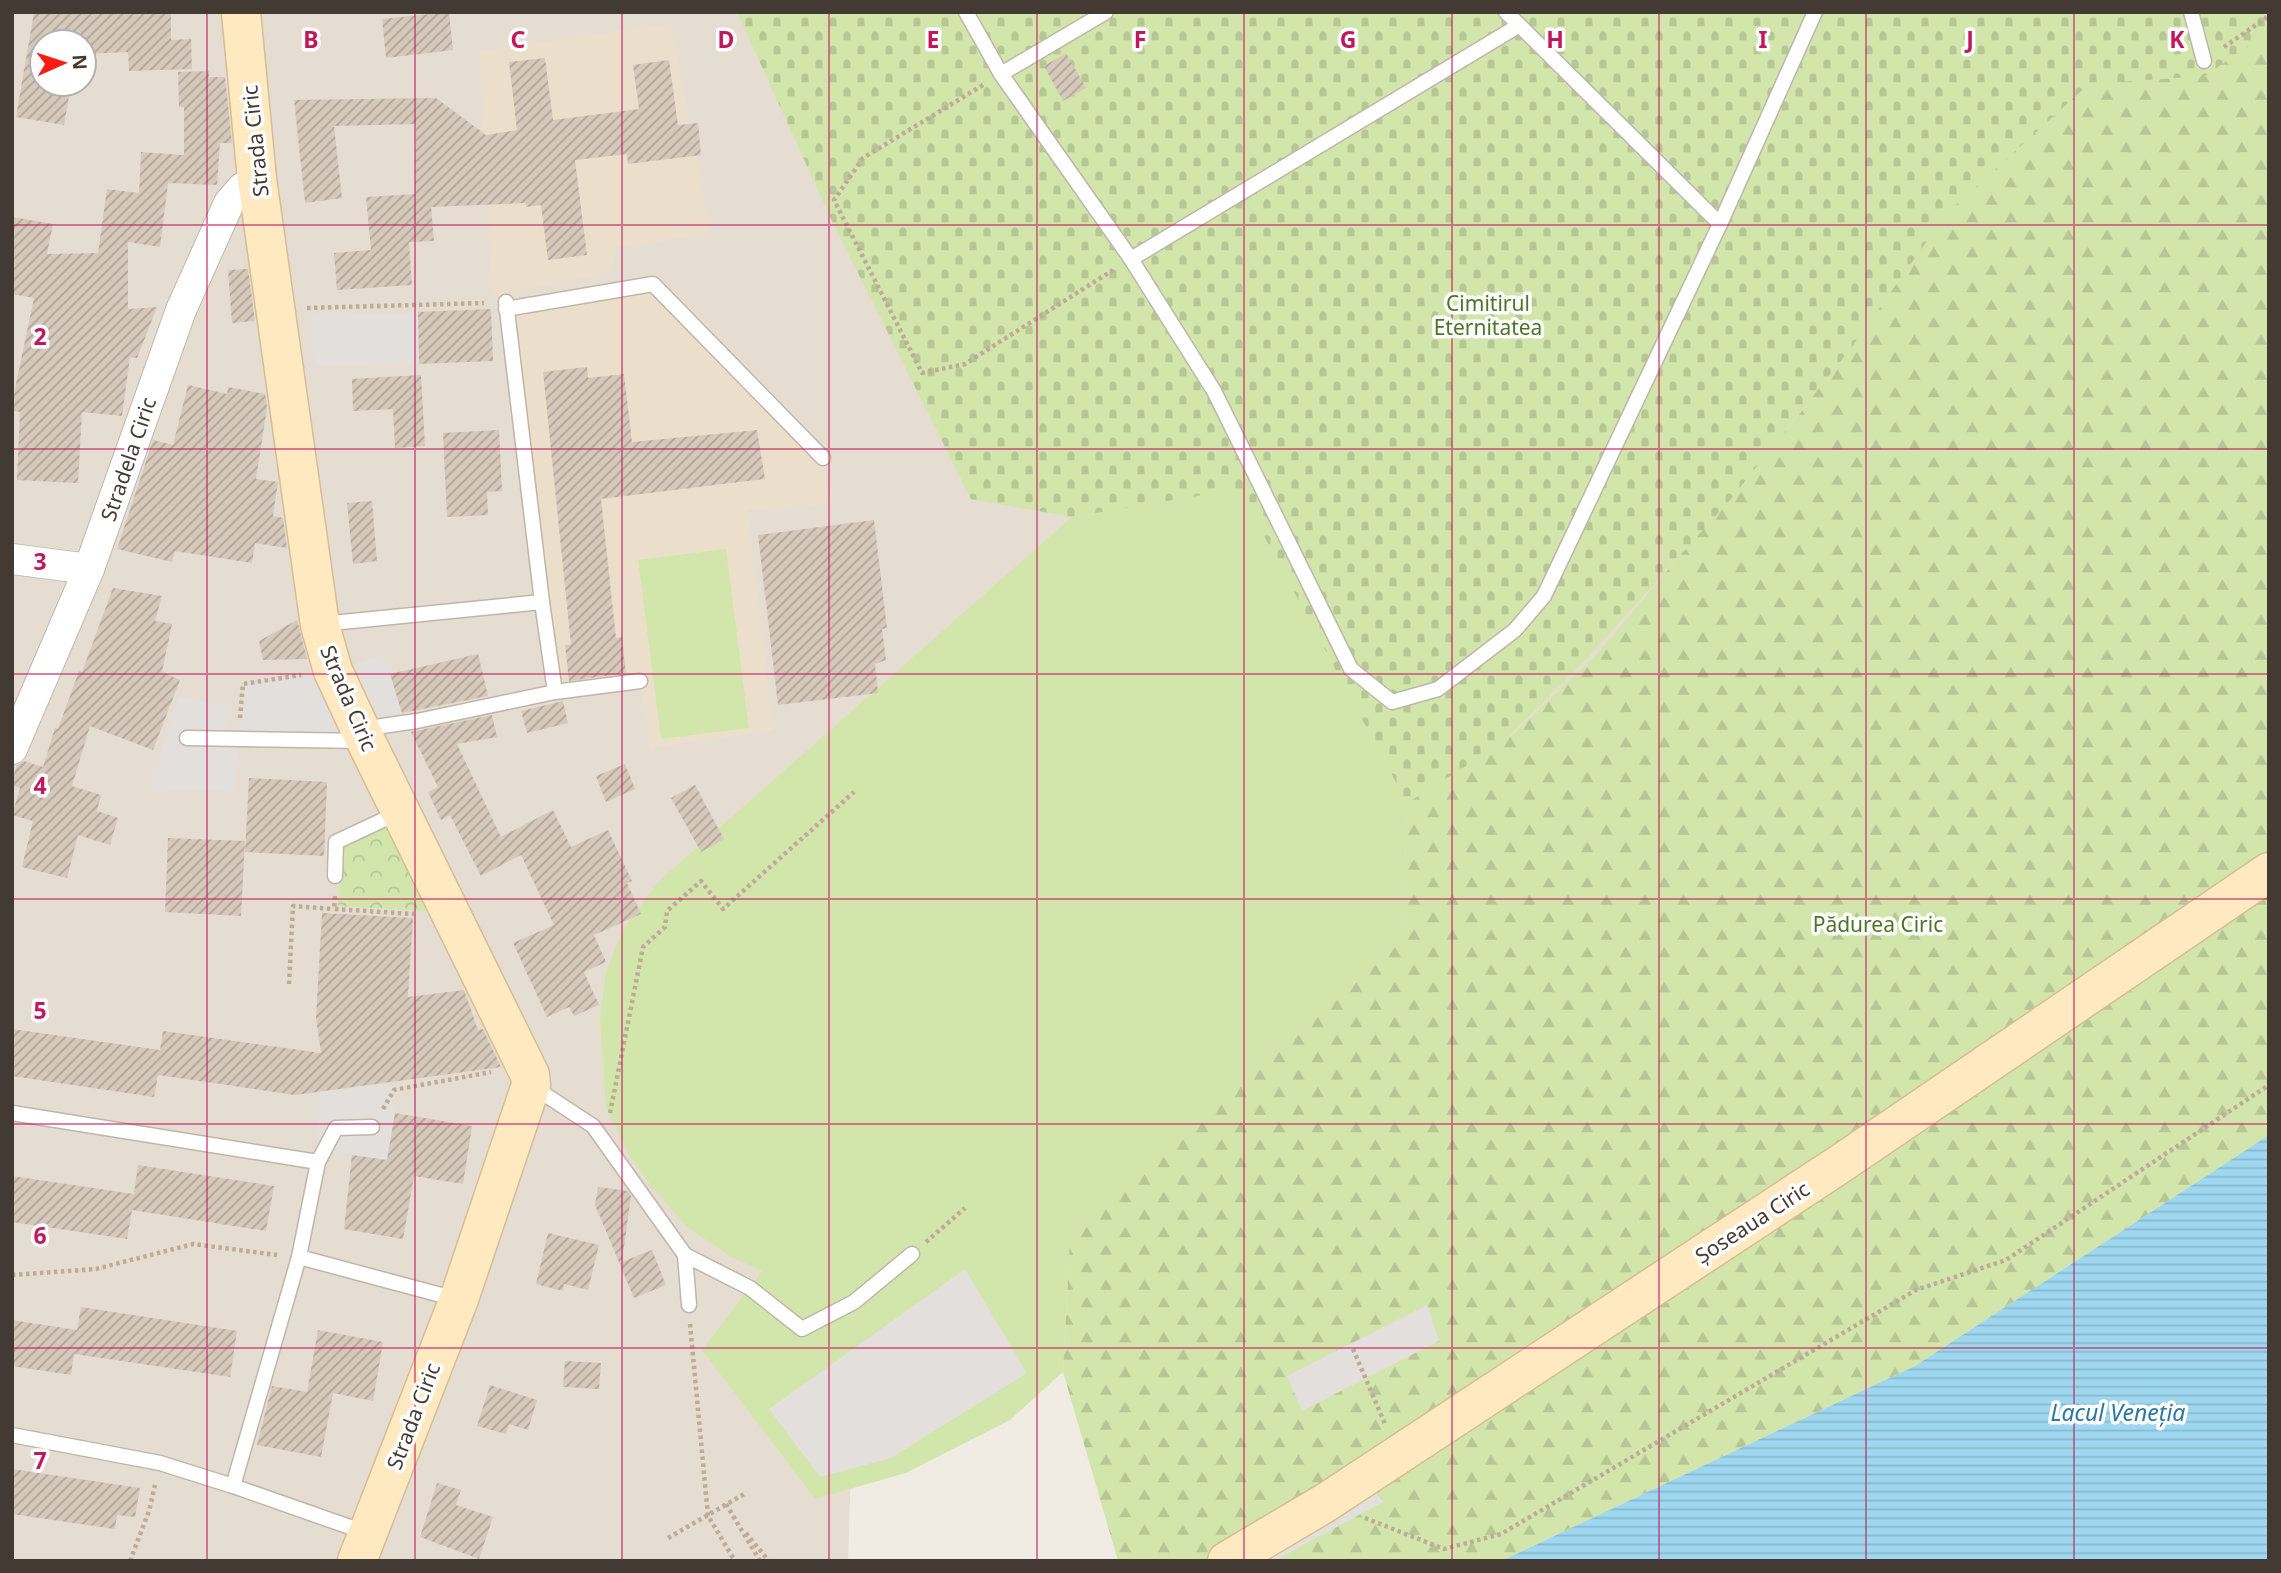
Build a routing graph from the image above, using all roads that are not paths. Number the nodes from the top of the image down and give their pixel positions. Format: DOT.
graph roads {
  1 [pos="241,12"];
  2 [pos="965,12"];
  3 [pos="1106,12"];
  4 [pos="1506,12"];
  5 [pos="1815,12"];
  6 [pos="2191,12"];
  7 [pos="1518,26"];
  8 [pos="2204,61"];
  9 [pos="1001,74"];
  10 [pos="257,180"];
  11 [pos="1720,224"];
  12 [pos="1131,259"];
  13 [pos="823,458"];
  14 [pos="12,559"];
  15 [pos="89,569"];
  16 [pos="541,602"];
  17 [pos="320,625"];
  18 [pos="640,681"];
  19 [pos="555,692"];
  20 [pos="363,735"];
  21 [pos="187,738"];
  22 [pos="12,749"];
  23 [pos="401,811"];
  24 [pos="2269,872"];
  25 [pos="335,876"];
  26 [pos="528,1075"];
  27 [pos="12,1113"];
  28 [pos="372,1127"];
  29 [pos="318,1162"];
  30 [pos="912,1254"];
  31 [pos="685,1255"];
  32 [pos="299,1257"];
  33 [pos="458,1299"];
  34 [pos="689,1305"];
  35 [pos="12,1435"];
  36 [pos="233,1486"];
  37 [pos="362,1547"];
  38 [pos="1227,1561"];
  1 -- 10 [label="street, Strada Ciric"];
  2 -- 9 [label="lane"];
  3 -- 9 [label="lane"];
  4 -- 7 [label="lane"];
  5 -- 11 [label="lane"];
  6 -- 8 [label="lane"];
  7 -- 11 [label="lane"];
  7 -- 12 [label="lane"];
  9 -- 12 [label="lane"];
  10 -- 15 [label="street, Stradela Ciric"];
  10 -- 17 [label="street, Strada Ciric"];
  11 -- 12 [label="lane"];
  13 -- 16 [label="lane"];
  14 -- 15 [label="street"];
  15 -- 22 [label="street, Stradela Ciric"];
  16 -- 17 [label="lane"];
  16 -- 19 [label="lane"];
  17 -- 20 [label="street, Strada Ciric"];
  18 -- 19 [label="lane"];
  19 -- 20 [label="lane"];
  20 -- 21 [label="lane"];
  20 -- 23 [label="street, Strada Ciric"];
  23 -- 25 [label="lane"];
  23 -- 26 [label="street, Strada Ciric"];
  24 -- 38 [label="street, Șoseaua Ciric"];
  26 -- 31 [label="lane"];
  26 -- 33 [label="street, Strada Ciric"];
  27 -- 29 [label="lane"];
  28 -- 29 [label="lane"];
  29 -- 32 [label="lane"];
  30 -- 31 [label="lane"];
  31 -- 34 [label="lane"];
  32 -- 33 [label="lane"];
  32 -- 36 [label="lane"];
  33 -- 37 [label="street, Strada Ciric"];
  35 -- 36 [label="lane, Strada Ciric"];
  36 -- 37 [label="lane, Strada Ciric"];
}
